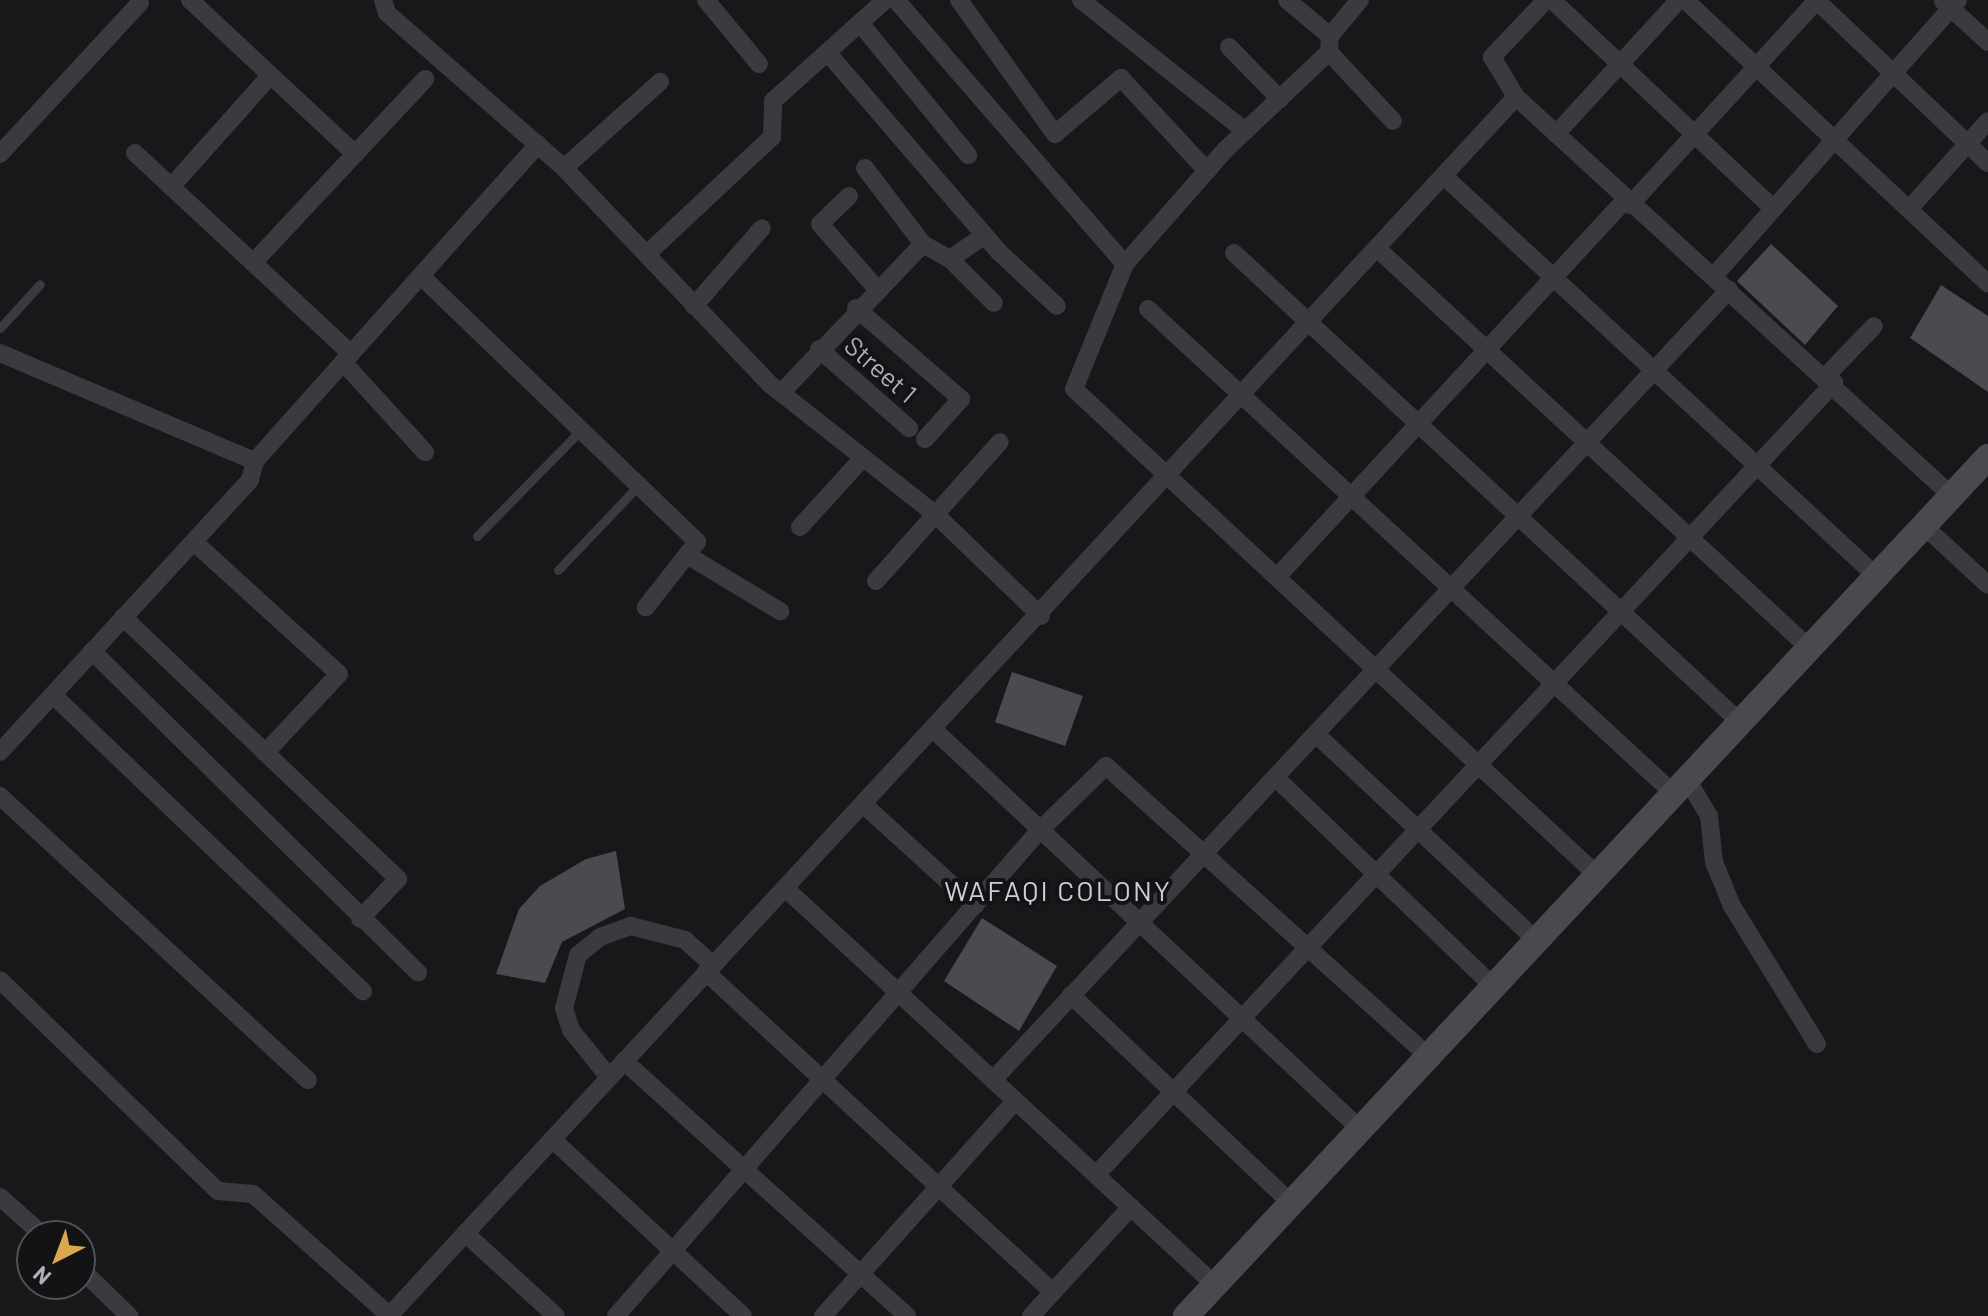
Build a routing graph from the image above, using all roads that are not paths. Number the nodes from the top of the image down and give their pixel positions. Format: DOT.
graph roads {
  1 [pos="190,0"];
  2 [pos="383,0"];
  3 [pos="706,0"];
  4 [pos="885,0"];
  5 [pos="896,0"];
  6 [pos="959,0"];
  7 [pos="1081,0"];
  8 [pos="1287,0"];
  9 [pos="1360,0"];
  10 [pos="1549,0"];
  11 [pos="1679,0"];
  12 [pos="1685,0"];
  13 [pos="1816,0"];
  14 [pos="140,3"];
  15 [pos="1950,3"];
  16 [pos="860,23"];
  17 [pos="1988,42"];
  18 [pos="1329,44"];
  19 [pos="1229,47"];
  20 [pos="827,52"];
  21 [pos="1620,63"];
  22 [pos="759,64"];
  23 [pos="1756,66"];
  24 [pos="1893,72"];
  25 [pos="270,76"];
  26 [pos="425,79"];
  27 [pos="660,82"];
  28 [pos="1516,97"];
  29 [pos="1280,99"];
  30 [pos="1393,121"];
  31 [pos="1988,121"];
  32 [pos="1245,131"];
  33 [pos="1556,134"];
  34 [pos="1694,135"];
  35 [pos="1833,138"];
  36 [pos="538,144"];
  37 [pos="1968,144"];
  38 [pos="135,153"];
  39 [pos="0,154"];
  40 [pos="355,154"];
  41 [pos="968,155"];
  42 [pos="1988,163"];
  43 [pos="564,168"];
  44 [pos="865,168"];
  45 [pos="1207,171"];
  46 [pos="1446,178"];
  47 [pos="171,187"];
  48 [pos="849,196"];
  49 [pos="1627,202"];
  50 [pos="1772,207"];
  51 [pos="1909,209"];
  52 [pos="762,228"];
  53 [pos="985,235"];
  54 [pos="923,244"];
  55 [pos="1381,252"];
  56 [pos="648,253"];
  57 [pos="1234,253"];
  58 [pos="950,259"];
  59 [pos="253,263"];
  60 [pos="1125,264"];
  61 [pos="421,276"];
  62 [pos="1714,276"];
  63 [pos="1553,277"];
  64 [pos="40,284"];
  65 [pos="1988,284"];
  66 [pos="876,288"];
  67 [pos="1729,290"];
  68 [pos="994,303"];
  69 [pos="694,306"];
  70 [pos="1057,306"];
  71 [pos="856,308"];
  72 [pos="1148,309"];
  73 [pos="1874,326"];
  74 [pos="0,328"];
  75 [pos="1310,328"];
  76 [pos="819,349"];
  77 [pos="1485,351"];
  78 [pos="0,353"];
  79 [pos="347,358"];
  80 [pos="1656,372"];
  81 [pos="1830,380"];
  82 [pos="781,393"];
  83 [pos="1244,397"];
  84 [pos="1417,426"];
  85 [pos="909,428"];
  86 [pos="578,433"];
  87 [pos="925,439"];
  88 [pos="1000,442"];
  89 [pos="1589,445"];
  90 [pos="425,452"];
  91 [pos="1988,457"];
  92 [pos="861,460"];
  93 [pos="255,461"];
  94 [pos="1757,465"];
  95 [pos="1172,476"];
  96 [pos="637,487"];
  97 [pos="1951,495"];
  98 [pos="1351,497"];
  99 [pos="935,514"];
  100 [pos="1520,519"];
  101 [pos="1923,525"];
  102 [pos="800,527"];
  103 [pos="477,536"];
  104 [pos="1689,538"];
  105 [pos="194,542"];
  106 [pos="687,555"];
  107 [pos="558,570"];
  108 [pos="1875,575"];
  109 [pos="1277,577"];
  110 [pos="876,581"];
  111 [pos="1988,585"];
  112 [pos="1453,591"];
  113 [pos="646,607"];
  114 [pos="780,611"];
  115 [pos="1622,612"];
  116 [pos="1041,616"];
  117 [pos="123,617"];
  118 [pos="1808,647"];
  119 [pos="92,651"];
  120 [pos="1379,670"];
  121 [pos="1555,685"];
  122 [pos="53,695"];
  123 [pos="1740,722"];
  124 [pos="933,729"];
  125 [pos="1318,736"];
  126 [pos="0,752"];
  127 [pos="265,753"];
  128 [pos="1481,767"];
  129 [pos="1277,779"];
  130 [pos="1680,786"];
  131 [pos="0,796"];
  132 [pos="863,804"];
  133 [pos="1040,830"];
  134 [pos="1421,831"];
  135 [pos="1209,851"];
  136 [pos="1378,876"];
  137 [pos="1598,876"];
  138 [pos="785,888"];
  139 [pos="975,906"];
  140 [pos="360,919"];
  141 [pos="1138,924"];
  142 [pos="1537,941"];
  143 [pos="1313,947"];
  144 [pos="710,968"];
  145 [pos="418,973"];
  146 [pos="0,980"];
  147 [pos="1494,987"];
  148 [pos="363,991"];
  149 [pos="900,994"];
  150 [pos="1071,995"];
  151 [pos="1244,1020"];
  152 [pos="1817,1044"];
  153 [pos="1428,1056"];
  154 [pos="624,1061"];
  155 [pos="609,1077"];
  156 [pos="825,1078"];
  157 [pos="308,1080"];
  158 [pos="993,1080"];
  159 [pos="1174,1093"];
  160 [pos="1015,1101"];
  161 [pos="1360,1129"];
  162 [pos="552,1139"];
  163 [pos="742,1171"];
  164 [pos="1096,1175"];
  165 [pos="940,1186"];
  166 [pos="0,1197"];
  167 [pos="1292,1204"];
  168 [pos="1131,1207"];
  169 [pos="26,1220"];
  170 [pos="465,1233"];
  171 [pos="672,1251"];
  172 [pos="860,1274"];
  173 [pos="96,1284"];
  174 [pos="1215,1285"];
  175 [pos="1053,1292"];
  176 [pos="129,1316"];
  177 [pos="389,1316"];
  178 [pos="556,1316"];
  179 [pos="616,1316"];
  180 [pos="743,1316"];
  181 [pos="823,1316"];
  182 [pos="907,1316"];
  183 [pos="1031,1316"];
  184 [pos="1186,1316"];
  1 -- 25 [label="street"];
  2 -- 36 [label="street"];
  3 -- 22 [label="street"];
  4 -- 16 [label="street"];
  5 -- 60 [label="street"];
  6 -- 45 [label="street"];
  7 -- 32 [label="street"];
  8 -- 18 [label="street"];
  9 -- 18 [label="street"];
  10 -- 21 [label="street"];
  10 -- 28 [label="street"];
  11 -- 21 [label="street"];
  12 -- 23 [label="street"];
  13 -- 23 [label="street"];
  13 -- 24 [label="street"];
  14 -- 39 [label="street"];
  15 -- 17 [label="street"];
  15 -- 24 [label="street"];
  16 -- 20 [label="street"];
  16 -- 41 [label="street"];
  18 -- 29 [label="street"];
  18 -- 30 [label="street"];
  19 -- 29 [label="street"];
  20 -- 53 [label="street"];
  20 -- 56 [label="street"];
  21 -- 33 [label="street"];
  21 -- 34 [label="street"];
  23 -- 34 [label="street"];
  23 -- 35 [label="street"];
  24 -- 35 [label="street"];
  24 -- 37 [label="street"];
  25 -- 40 [label="street"];
  25 -- 47 [label="street"];
  26 -- 40 [label="street"];
  27 -- 43 [label="street"];
  28 -- 33 [label="street"];
  28 -- 46 [label="street"];
  29 -- 32 [label="street"];
  31 -- 37 [label="street"];
  32 -- 45 [label="street"];
  33 -- 49 [label="street"];
  34 -- 49 [label="street"];
  34 -- 50 [label="street"];
  35 -- 50 [label="street"];
  35 -- 51 [label="street"];
  36 -- 43 [label="street"];
  36 -- 61 [label="street"];
  37 -- 42 [label="street"];
  37 -- 51 [label="street"];
  38 -- 47 [label="street"];
  40 -- 59 [label="street"];
  43 -- 56 [label="street"];
  44 -- 54 [label="street"];
  45 -- 60 [label="street"];
  46 -- 55 [label="street"];
  46 -- 63 [label="street"];
  47 -- 59 [label="street"];
  48 -- 66 [label="street"];
  49 -- 62 [label="street"];
  49 -- 63 [label="street"];
  50 -- 62 [label="street"];
  51 -- 65 [label="street"];
  52 -- 69 [label="street"];
  53 -- 58 [label="street"];
  53 -- 70 [label="street"];
  54 -- 58 [label="street"];
  54 -- 66 [label="street"];
  55 -- 75 [label="street"];
  55 -- 77 [label="street"];
  56 -- 69 [label="street"];
  57 -- 75 [label="street"];
  58 -- 68 [label="street"];
  59 -- 79 [label="street"];
  60 -- 95 [label="street"];
  61 -- 79 [label="street"];
  61 -- 86 [label="street"];
  62 -- 67 [label="street"];
  63 -- 77 [label="street"];
  63 -- 80 [label="street"];
  64 -- 74 [label="lane"];
  66 -- 71 [label="street"];
  67 -- 80 [label="street"];
  67 -- 81 [label="street"];
  69 -- 82 [label="street"];
  71 -- 76 [label="street"];
  71 -- 87 [label="street"];
  72 -- 83 [label="street"];
  73 -- 81 [label="street"];
  75 -- 83 [label="street"];
  75 -- 84 [label="street"];
  76 -- 82 [label="street"];
  76 -- 85 [label="street, Street 1"];
  77 -- 84 [label="street"];
  77 -- 89 [label="street"];
  78 -- 93 [label="street"];
  79 -- 90 [label="street"];
  79 -- 93 [label="street"];
  80 -- 89 [label="street"];
  80 -- 94 [label="street"];
  81 -- 94 [label="street"];
  81 -- 97 [label="street"];
  82 -- 92 [label="street"];
  83 -- 95 [label="street"];
  83 -- 98 [label="street"];
  84 -- 98 [label="street"];
  84 -- 100 [label="street"];
  86 -- 96 [label="street"];
  86 -- 103 [label="lane"];
  88 -- 99 [label="street"];
  89 -- 100 [label="street"];
  89 -- 104 [label="street"];
  91 -- 97 [label="street"];
  92 -- 99 [label="street"];
  92 -- 102 [label="street"];
  93 -- 105 [label="street"];
  94 -- 104 [label="street"];
  94 -- 108 [label="street"];
  95 -- 109 [label="street"];
  95 -- 116 [label="street"];
  96 -- 106 [label="street"];
  96 -- 107 [label="lane"];
  97 -- 101 [label="street"];
  98 -- 109 [label="street"];
  98 -- 112 [label="street"];
  99 -- 110 [label="street"];
  99 -- 116 [label="street"];
  100 -- 112 [label="street"];
  100 -- 115 [label="street"];
  101 -- 108 [label="street"];
  101 -- 111 [label="street"];
  104 -- 115 [label="street"];
  104 -- 118 [label="street"];
  105 -- 117 [label="street"];
  105 -- 127 [label="street"];
  106 -- 113 [label="street"];
  106 -- 114 [label="street"];
  108 -- 118 [label="street"];
  109 -- 120 [label="street"];
  112 -- 120 [label="street"];
  112 -- 121 [label="street"];
  115 -- 121 [label="street"];
  115 -- 123 [label="street"];
  116 -- 124 [label="street"];
  117 -- 119 [label="street"];
  117 -- 127 [label="street"];
  118 -- 123 [label="street"];
  119 -- 122 [label="street"];
  119 -- 140 [label="street"];
  120 -- 125 [label="street"];
  120 -- 128 [label="street"];
  121 -- 128 [label="street"];
  121 -- 130 [label="street"];
  122 -- 126 [label="street"];
  122 -- 148 [label="street"];
  123 -- 130 [label="street"];
  124 -- 132 [label="street"];
  124 -- 133 [label="street"];
  125 -- 129 [label="street"];
  125 -- 134 [label="street"];
  127 -- 140 [label="street"];
  128 -- 134 [label="street"];
  128 -- 137 [label="street"];
  129 -- 135 [label="street"];
  129 -- 136 [label="street"];
  130 -- 137 [label="street"];
  130 -- 152 [label="street"];
  131 -- 157 [label="street"];
  132 -- 138 [label="street"];
  132 -- 139 [label="street"];
  133 -- 135 [label="street"];
  133 -- 139 [label="street"];
  133 -- 141 [label="street"];
  134 -- 136 [label="street"];
  134 -- 142 [label="street"];
  135 -- 141 [label="street"];
  135 -- 143 [label="street"];
  136 -- 143 [label="street"];
  136 -- 147 [label="street"];
  137 -- 142 [label="street"];
  138 -- 144 [label="street"];
  138 -- 149 [label="street"];
  139 -- 149 [label="street"];
  140 -- 145 [label="street"];
  141 -- 150 [label="street"];
  141 -- 151 [label="street"];
  142 -- 147 [label="street"];
  143 -- 151 [label="street"];
  143 -- 153 [label="street"];
  144 -- 154 [label="street"];
  144 -- 155 [label="street"];
  144 -- 156 [label="street"];
  146 -- 177 [label="street"];
  147 -- 153 [label="street"];
  149 -- 156 [label="street"];
  149 -- 158 [label="street"];
  150 -- 158 [label="street"];
  150 -- 159 [label="street"];
  151 -- 159 [label="street"];
  151 -- 161 [label="street"];
  153 -- 161 [label="street"];
  154 -- 155 [label="street"];
  154 -- 163 [label="street"];
  155 -- 162 [label="street"];
  156 -- 163 [label="street"];
  156 -- 165 [label="street"];
  158 -- 160 [label="street"];
  159 -- 164 [label="street"];
  159 -- 167 [label="street"];
  160 -- 164 [label="street"];
  160 -- 165 [label="street"];
  161 -- 167 [label="street"];
  162 -- 170 [label="street"];
  162 -- 171 [label="street"];
  163 -- 171 [label="street"];
  163 -- 172 [label="street"];
  164 -- 168 [label="street"];
  165 -- 172 [label="street"];
  165 -- 175 [label="street"];
  166 -- 169 [label="street"];
  167 -- 174 [label="street"];
  168 -- 174 [label="street"];
  168 -- 175 [label="street"];
  170 -- 177 [label="street"];
  170 -- 178 [label="street"];
  171 -- 179 [label="street"];
  171 -- 180 [label="street"];
  172 -- 181 [label="street"];
  172 -- 182 [label="street"];
  173 -- 176 [label="street"];
  174 -- 184 [label="street"];
  175 -- 183 [label="street"];
}
